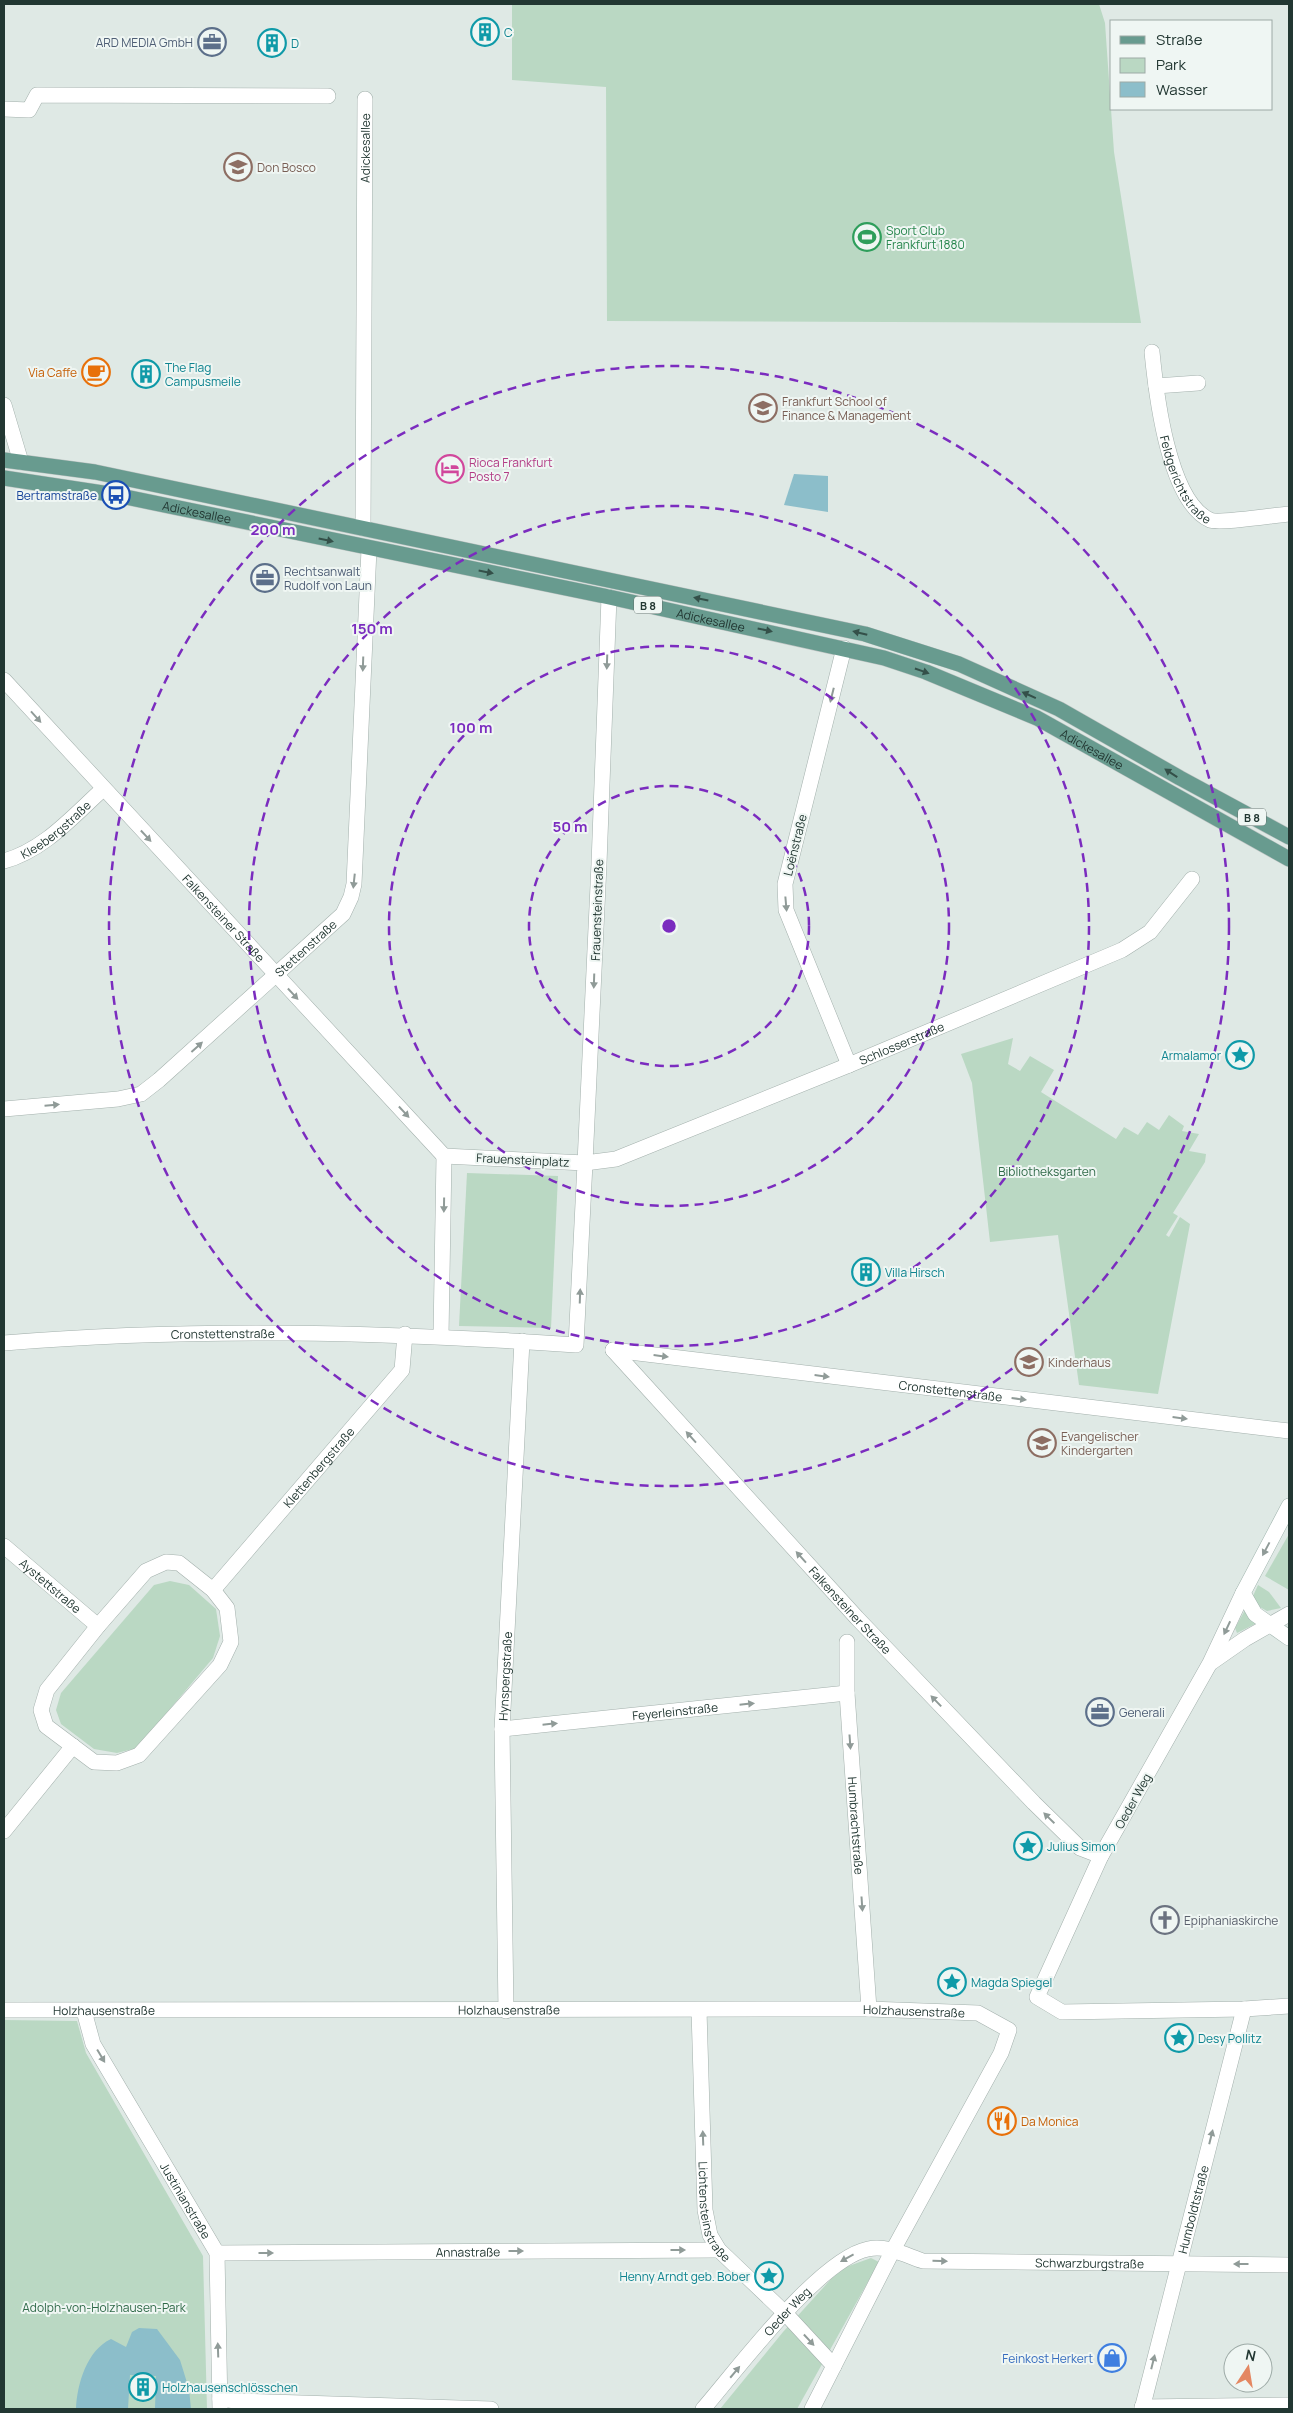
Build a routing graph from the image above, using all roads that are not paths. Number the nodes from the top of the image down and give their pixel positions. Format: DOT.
graph roads {
  1 [pos="328,96"];
  2 [pos="365,99"];
  3 [pos="4,109"];
  4 [pos="1152,352"];
  5 [pos="1198,383"];
  6 [pos="1156,386"];
  7 [pos="4,405"];
  8 [pos="4,460"];
  9 [pos="21,462"];
  10 [pos="4,478"];
  11 [pos="1289,514"];
  12 [pos="363,528"];
  13 [pos="369,549"];
  14 [pos="609,596"];
  15 [pos="844,648"];
  16 [pos="4,680"];
  17 [pos="103,789"];
  18 [pos="1289,837"];
  19 [pos="1289,859"];
  20 [pos="4,861"];
  21 [pos="1192,879"];
  22 [pos="276,975"];
  23 [pos="848,1065"];
  24 [pos="4,1109"];
  25 [pos="444,1156"];
  26 [pos="585,1163"];
  27 [pos="405,1334"];
  28 [pos="441,1336"];
  29 [pos="522,1341"];
  30 [pos="4,1343"];
  31 [pos="613,1350"];
  32 [pos="1289,1431"];
  33 [pos="1289,1506"];
  34 [pos="4,1546"];
  35 [pos="213,1590"];
  36 [pos="1243,1593"];
  37 [pos="1289,1614"];
  38 [pos="1272,1624"];
  39 [pos="98,1626"];
  40 [pos="1289,1638"];
  41 [pos="847,1642"];
  42 [pos="1210,1662"];
  43 [pos="847,1693"];
  44 [pos="502,1729"];
  45 [pos="73,1746"];
  46 [pos="4,1831"];
  47 [pos="1101,1856"];
  48 [pos="1289,2006"];
  49 [pos="869,2009"];
  50 [pos="1244,2009"];
  51 [pos="4,2010"];
  52 [pos="506,2010"];
  53 [pos="699,2010"];
  54 [pos="84,2011"];
  55 [pos="719,2250"];
  56 [pos="893,2250"];
  57 [pos="217,2253"];
  58 [pos="1178,2264"];
  59 [pos="1289,2265"];
  60 [pos="785,2313"];
  61 [pos="834,2366"];
  62 [pos="220,2404"];
  63 [pos="1289,2406"];
  64 [pos="1142,2408"];
  65 [pos="491,2409"];
  66 [pos="703,2409"];
  67 [pos="812,2409"];
  1 -- 3 [label="street"];
  2 -- 12 [label="street, Adickesallee"];
  4 -- 6 [label="street, Feldgerichtstraße"];
  5 -- 6 [label="street"];
  6 -- 11 [label="street, Feldgerichtstraße"];
  7 -- 9 [label="street"];
  8 -- 9 [label="main road, Adickesallee / B 8"];
  9 -- 12 [label="main road, Adickesallee / B 8"];
  10 -- 13 [label="main road, Adickesallee / B 8, one-way"];
  18 -- 12 [label="main road, Adickesallee / B 8, one-way"];
  13 -- 14 [label="main road, Adickesallee / B 8, one-way"];
  13 -- 22 [label="street, Stettenstraße, one-way"];
  14 -- 15 [label="main road, Adickesallee / B 8, one-way"];
  14 -- 26 [label="street, Frauensteinstraße, one-way"];
  15 -- 19 [label="main road, Adickesallee / B 8, one-way"];
  15 -- 23 [label="street, Loënstraße, one-way"];
  16 -- 17 [label="street, Falkensteiner Straße, one-way"];
  17 -- 20 [label="street, Kleebergstraße"];
  17 -- 22 [label="street, Falkensteiner Straße, one-way"];
  21 -- 23 [label="street, Schlosserstraße"];
  24 -- 22 [label="street, Stettenstraße, one-way"];
  22 -- 25 [label="street, Falkensteiner Straße, one-way"];
  23 -- 26 [label="street, Schlosserstraße"];
  25 -- 26 [label="street, Frauensteinplatz"];
  25 -- 28 [label="street, one-way"];
  29 -- 26 [label="street, Frauensteinplatz, one-way"];
  27 -- 28 [label="street, Cronstettenstraße"];
  27 -- 30 [label="street, Cronstettenstraße"];
  27 -- 35 [label="street, Klettenbergstraße"];
  28 -- 29 [label="street, Frauensteinplatz"];
  29 -- 44 [label="street, Hynspergstraße"];
  31 -- 32 [label="street, Cronstettenstraße, one-way"];
  47 -- 31 [label="street, Falkensteiner Straße, one-way"];
  33 -- 36 [label="street, Oeder Weg, one-way"];
  34 -- 39 [label="street, Aystettstraße"];
  35 -- 39 [label="street"];
  35 -- 45 [label="street"];
  36 -- 38 [label="street"];
  36 -- 42 [label="street, Oeder Weg, one-way"];
  37 -- 38 [label="street, Oeder Weg"];
  38 -- 40 [label="street"];
  38 -- 42 [label="street, Oeder Weg"];
  39 -- 45 [label="street"];
  41 -- 43 [label="street, Humbrachtstraße"];
  42 -- 47 [label="street, Oeder Weg"];
  44 -- 43 [label="street, Feyerleinstraße, one-way"];
  43 -- 49 [label="street, Humbrachtstraße, one-way"];
  44 -- 52 [label="street, Hynspergstraße"];
  45 -- 46 [label="street"];
  47 -- 50 [label="street, Oeder Weg"];
  48 -- 50 [label="street"];
  49 -- 53 [label="street, Holzhausenstraße"];
  49 -- 56 [label="street, Holzhausenstraße"];
  58 -- 50 [label="street, Humboldtstraße, one-way"];
  51 -- 54 [label="street, Holzhausenstraße"];
  52 -- 53 [label="street, Holzhausenstraße"];
  52 -- 54 [label="street, Holzhausenstraße"];
  55 -- 53 [label="street, Lichtensteinstraße, one-way"];
  54 -- 57 [label="street, Justinianstraße, one-way"];
  57 -- 55 [label="street, Annastraße, one-way"];
  55 -- 60 [label="street, Lichtensteinstraße"];
  56 -- 58 [label="street, Schwarzburgstraße, one-way"];
  56 -- 60 [label="street, Oeder Weg, one-way"];
  56 -- 61 [label="street"];
  62 -- 57 [label="street, Justinianstraße, one-way"];
  59 -- 58 [label="street, Schwarzburgstraße, one-way"];
  64 -- 58 [label="street, Humboldtstraße, one-way"];
  60 -- 61 [label="street, Lichtensteinstraße, one-way"];
  66 -- 60 [label="street, Oeder Weg, one-way"];
  61 -- 67 [label="street"];
  62 -- 65 [label="street"];
  63 -- 64 [label="street"];
}
